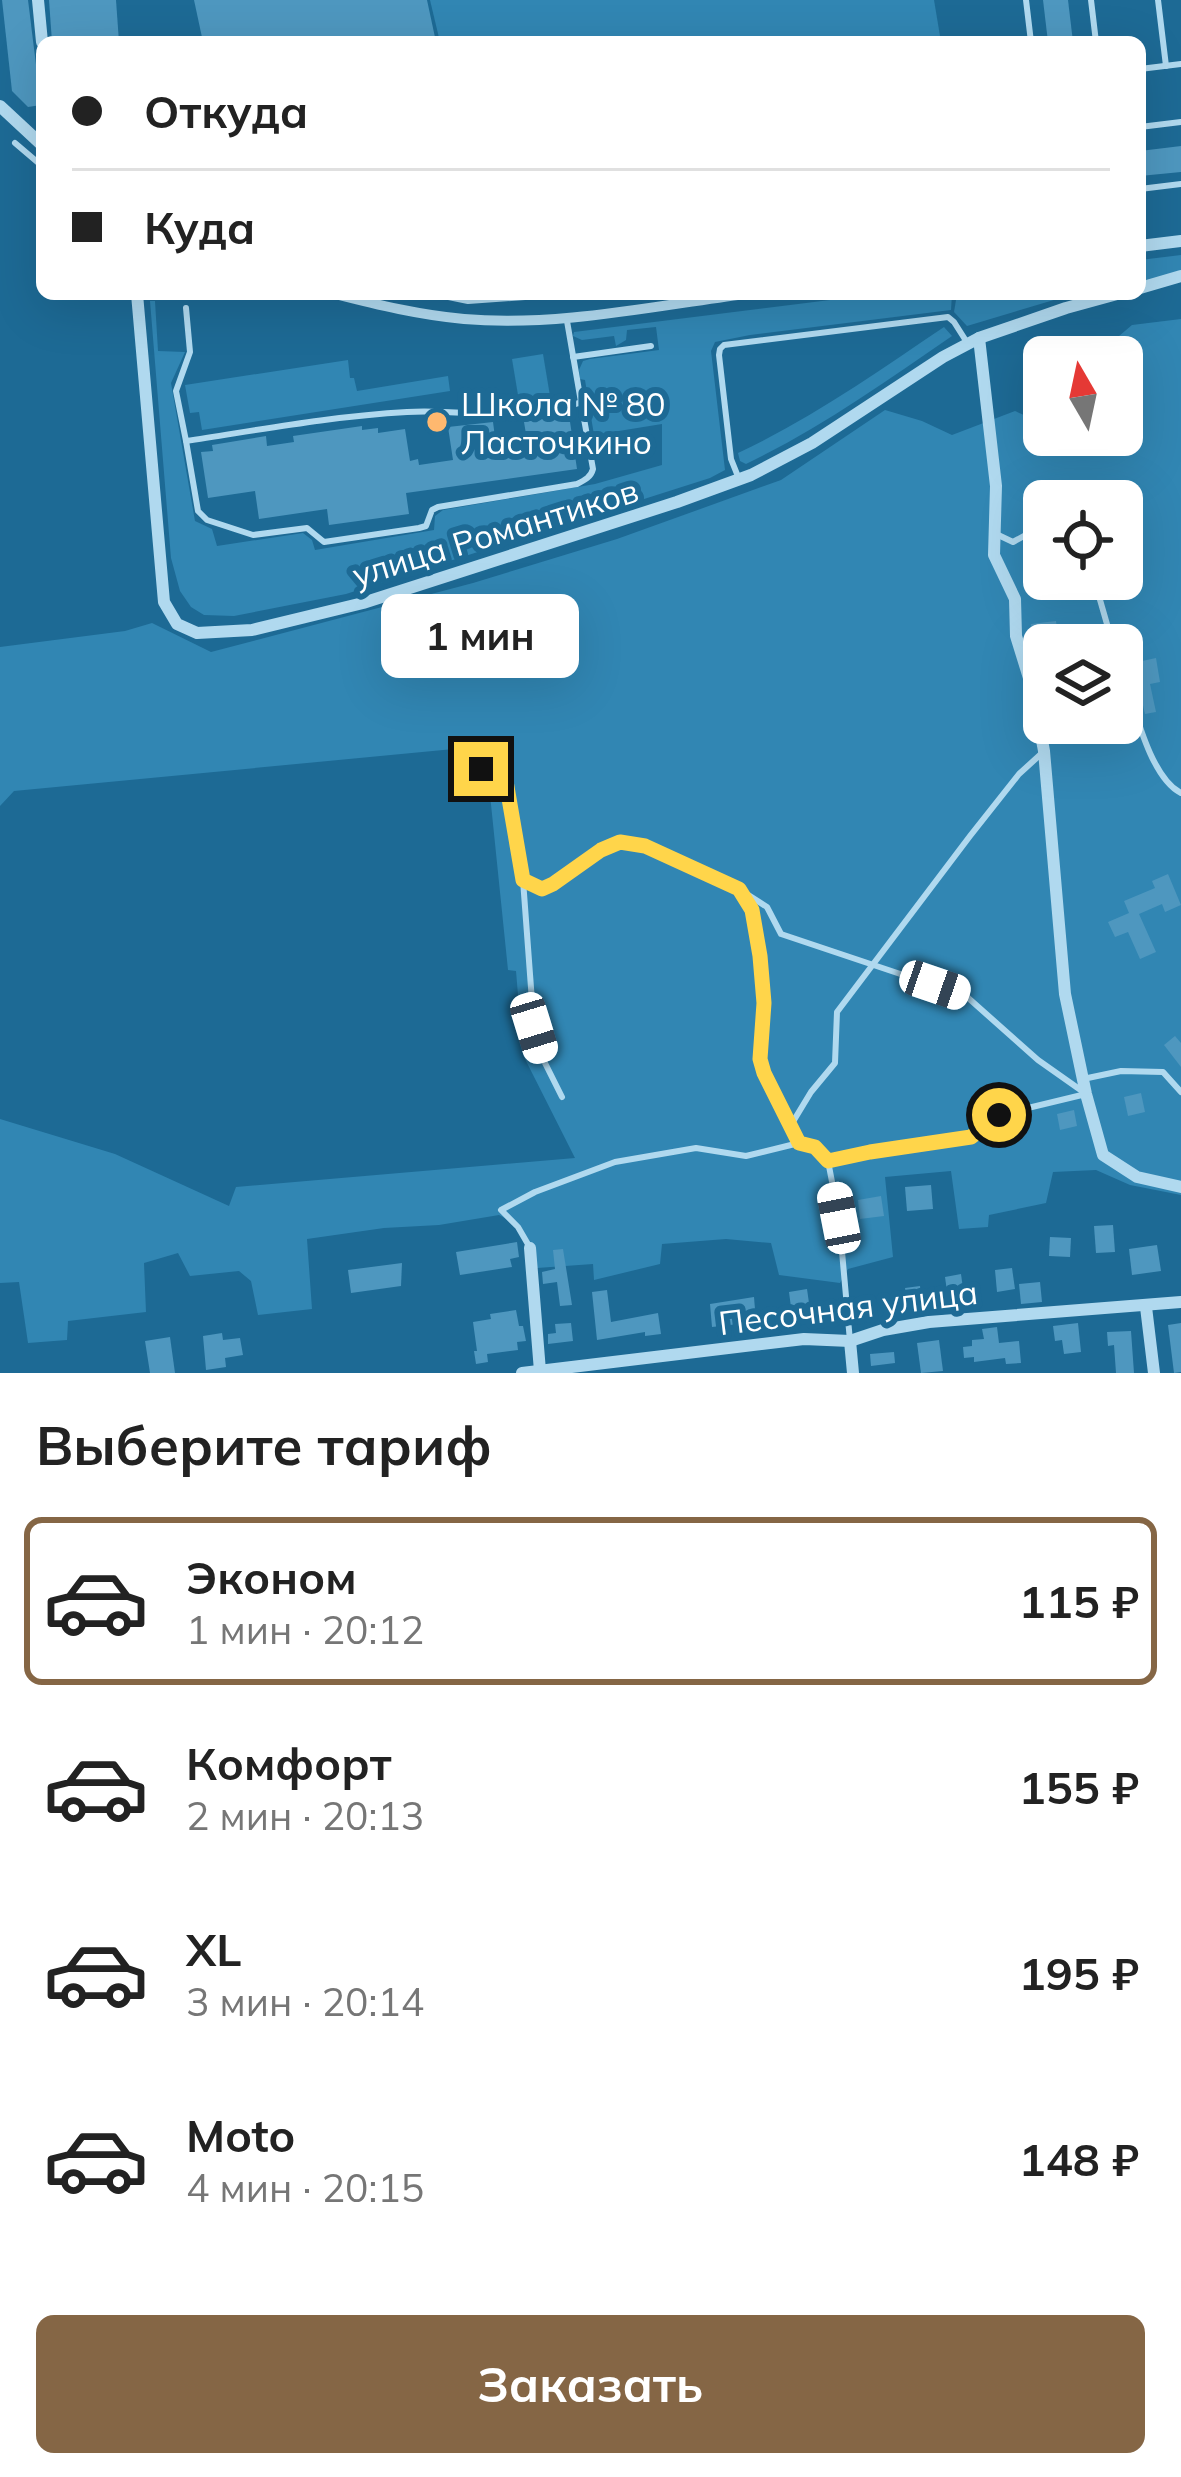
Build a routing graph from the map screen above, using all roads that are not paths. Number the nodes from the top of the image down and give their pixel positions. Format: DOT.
graph roads {
  1 [pos="38,0"];
  2 [pos="1026,0"];
  3 [pos="1091,0"];
  4 [pos="1158,0"];
  5 [pos="41,36"];
  6 [pos="1030,36"];
  7 [pos="1095,36"];
  8 [pos="1181,64"];
  9 [pos="1166,66"];
  10 [pos="1146,68"];
  11 [pos="0,106"];
  12 [pos="1181,122"];
  13 [pos="1146,126"];
  14 [pos="36,140"];
  15 [pos="15,143"];
  16 [pos="36,161"];
  17 [pos="1181,184"];
  18 [pos="1146,188"];
  19 [pos="1181,241"];
  20 [pos="1146,245"];
  21 [pos="1181,276"];
  22 [pos="1146,286"];
  23 [pos="138,300"];
  24 [pos="360,300"];
  25 [pos="699,300"];
  26 [pos="1091,300"];
  27 [pos="186,308"];
  28 [pos="567,317"];
  29 [pos="973,341"];
  30 [pos="651,346"];
  31 [pos="573,356"];
  32 [pos="581,402"];
  33 [pos="186,441"];
  34 [pos="739,479"];
  35 [pos="994,533"];
  36 [pos="1023,537"];
  37 [pos="1143,730"];
  38 [pos="1044,751"];
  39 [pos="456,784"];
  40 [pos="1181,793"];
  41 [pos="523,880"];
  42 [pos="739,889"];
  43 [pos="873,964"];
  44 [pos="1083,1079"];
  45 [pos="1181,1092"];
  46 [pos="1086,1094"];
  47 [pos="562,1096"];
  48 [pos="791,1125"];
  49 [pos="799,1143"];
  50 [pos="828,1161"];
  51 [pos="1181,1187"];
  52 [pos="530,1248"];
  53 [pos="1181,1303"];
  54 [pos="1146,1306"];
  55 [pos="850,1341"];
  56 [pos="540,1371"];
  57 [pos="522,1373"];
  58 [pos="853,1373"];
  59 [pos="1154,1373"];
  1 -- 5 [label="street"];
  2 -- 6 [label="lane"];
  3 -- 7 [label="lane"];
  4 -- 9 [label="lane"];
  8 -- 9 [label="lane"];
  9 -- 10 [label="lane"];
  11 -- 14 [label="street"];
  12 -- 13 [label="lane"];
  15 -- 16 [label="lane"];
  17 -- 18 [label="lane"];
  19 -- 20 [label="street"];
  21 -- 22 [label="street"];
  23 -- 34 [label="street, улица Романтиков"];
  24 -- 28 [label="street"];
  25 -- 28 [label="street"];
  26 -- 29 [label="street, улица Романтиков"];
  27 -- 33 [label="lane"];
  28 -- 31 [label="lane"];
  29 -- 34 [label="street, улица Романтиков"];
  29 -- 34 [label="lane"];
  29 -- 35 [label="street"];
  30 -- 31 [label="lane"];
  31 -- 32 [label="lane"];
  32 -- 33 [label="lane"];
  32 -- 33 [label="lane"];
  35 -- 36 [label="lane"];
  35 -- 38 [label="street"];
  37 -- 40 [label="lane"];
  38 -- 43 [label="lane"];
  38 -- 44 [label="street"];
  39 -- 41 [label="lane"];
  41 -- 42 [label="lane"];
  41 -- 47 [label="lane"];
  42 -- 43 [label="lane"];
  42 -- 48 [label="lane"];
  43 -- 46 [label="lane"];
  43 -- 48 [label="lane"];
  44 -- 45 [label="lane"];
  44 -- 46 [label="street"];
  46 -- 50 [label="lane"];
  46 -- 51 [label="street"];
  48 -- 49 [label="lane"];
  49 -- 50 [label="lane"];
  49 -- 52 [label="lane"];
  50 -- 55 [label="lane"];
  52 -- 56 [label="street"];
  53 -- 54 [label="street, Песочная улица"];
  54 -- 55 [label="street, Песочная улица"];
  54 -- 59 [label="street"];
  55 -- 56 [label="street, Песочная улица"];
  55 -- 58 [label="street"];
  56 -- 57 [label="street, Песочная улица"];
}
